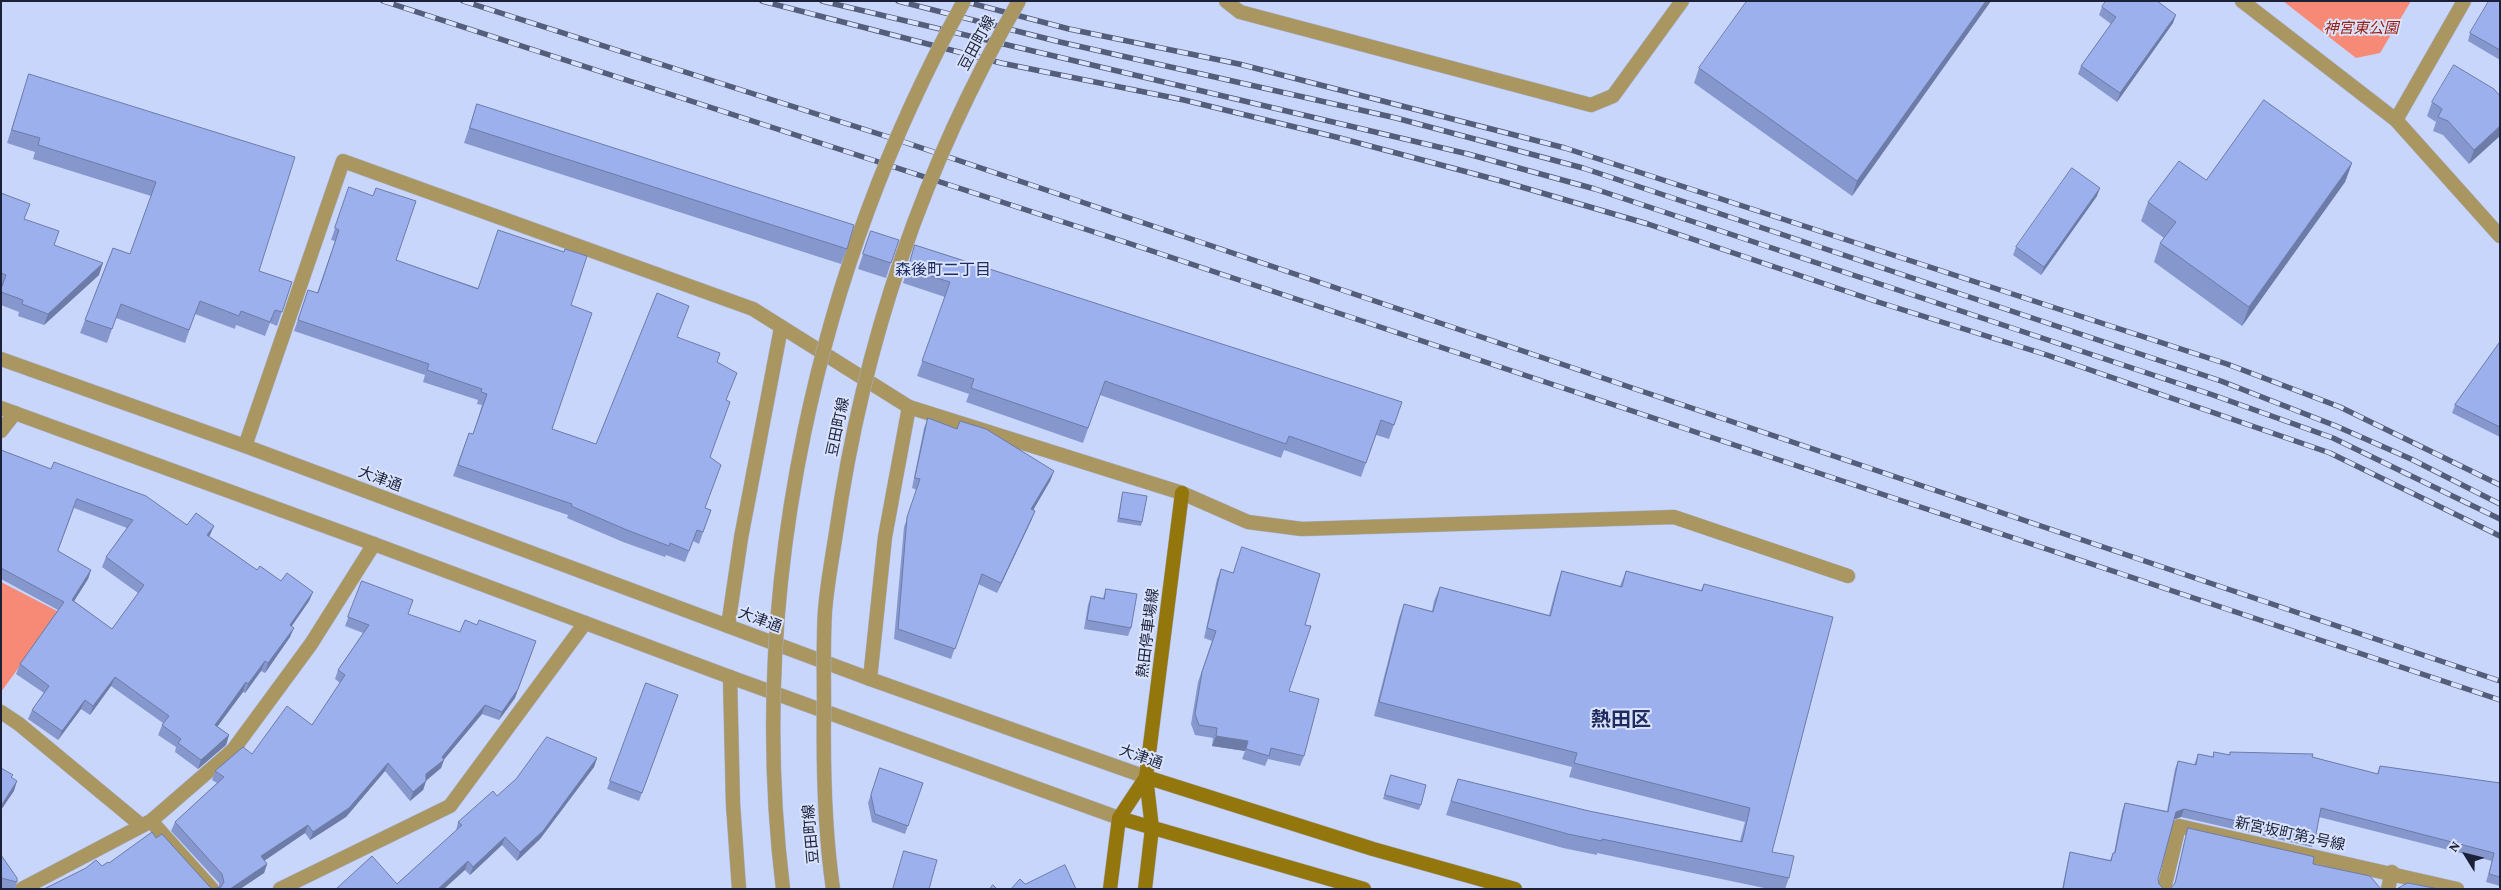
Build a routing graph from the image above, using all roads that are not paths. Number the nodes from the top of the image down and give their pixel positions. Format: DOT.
graph roads {
  1 [pos="964,1"];
  2 [pos="1019,1"];
  3 [pos="1226,1"];
  4 [pos="1682,1"];
  5 [pos="2242,1"];
  6 [pos="2464,1"];
  7 [pos="2396,120"];
  8 [pos="2500,236"];
  9 [pos="781,328"];
  10 [pos="1,359"];
  11 [pos="909,407"];
  12 [pos="1,408"];
  13 [pos="15,413"];
  14 [pos="1,431"];
  15 [pos="245,446"];
  16 [pos="1182,493"];
  17 [pos="374,544"];
  18 [pos="1848,576"];
  19 [pos="585,623"];
  20 [pos="728,626"];
  21 [pos="730,678"];
  22 [pos="870,679"];
  23 [pos="1,712"];
  24 [pos="1146,776"];
  25 [pos="1119,818"];
  26 [pos="147,823"];
  27 [pos="1152,828"];
  28 [pos="2392,872"];
  29 [pos="22,889"];
  30 [pos="212,889"];
  31 [pos="280,889"];
  32 [pos="740,889"];
  33 [pos="783,889"];
  34 [pos="833,889"];
  35 [pos="1110,889"];
  36 [pos="1145,889"];
  37 [pos="1364,889"];
  38 [pos="1515,889"];
  39 [pos="2164,889"];
  40 [pos="2388,889"];
  41 [pos="2457,889"];
  1 -- 33 [label="street, 豆田町線, bridge"];
  2 -- 34 [label="street, 豆田町線, bridge"];
  3 -- 4 [label="street"];
  5 -- 7 [label="street"];
  6 -- 7 [label="street"];
  7 -- 8 [label="street"];
  9 -- 11 [label="street"];
  9 -- 15 [label="street"];
  9 -- 20 [label="street"];
  10 -- 15 [label="street, 大津通"];
  11 -- 16 [label="street"];
  11 -- 22 [label="street"];
  12 -- 13 [label="street"];
  13 -- 14 [label="street"];
  13 -- 17 [label="street"];
  15 -- 20 [label="street, 大津通"];
  16 -- 18 [label="street"];
  16 -- 24 [label="main road, 熱田停車場線"];
  17 -- 19 [label="street"];
  17 -- 26 [label="street"];
  19 -- 21 [label="street"];
  19 -- 31 [label="street"];
  20 -- 22 [label="street, 大津通"];
  21 -- 25 [label="street"];
  21 -- 32 [label="street"];
  22 -- 24 [label="street, 大津通"];
  23 -- 26 [label="street"];
  24 -- 25 [label="main road, 熱田停車場線"];
  24 -- 27 [label="main road, 熱田停車場線"];
  24 -- 38 [label="main road, 大津通"];
  25 -- 27 [label="main road"];
  25 -- 35 [label="main road, 熱田停車場線"];
  26 -- 29 [label="street"];
  26 -- 30 [label="street"];
  27 -- 36 [label="main road, 熱田停車場線"];
  27 -- 37 [label="main road"];
  28 -- 39 [label="street, 新宮坂町第2号線"];
  28 -- 40 [label="street"];
  28 -- 41 [label="street, 新宮坂町第2号線"];
}
